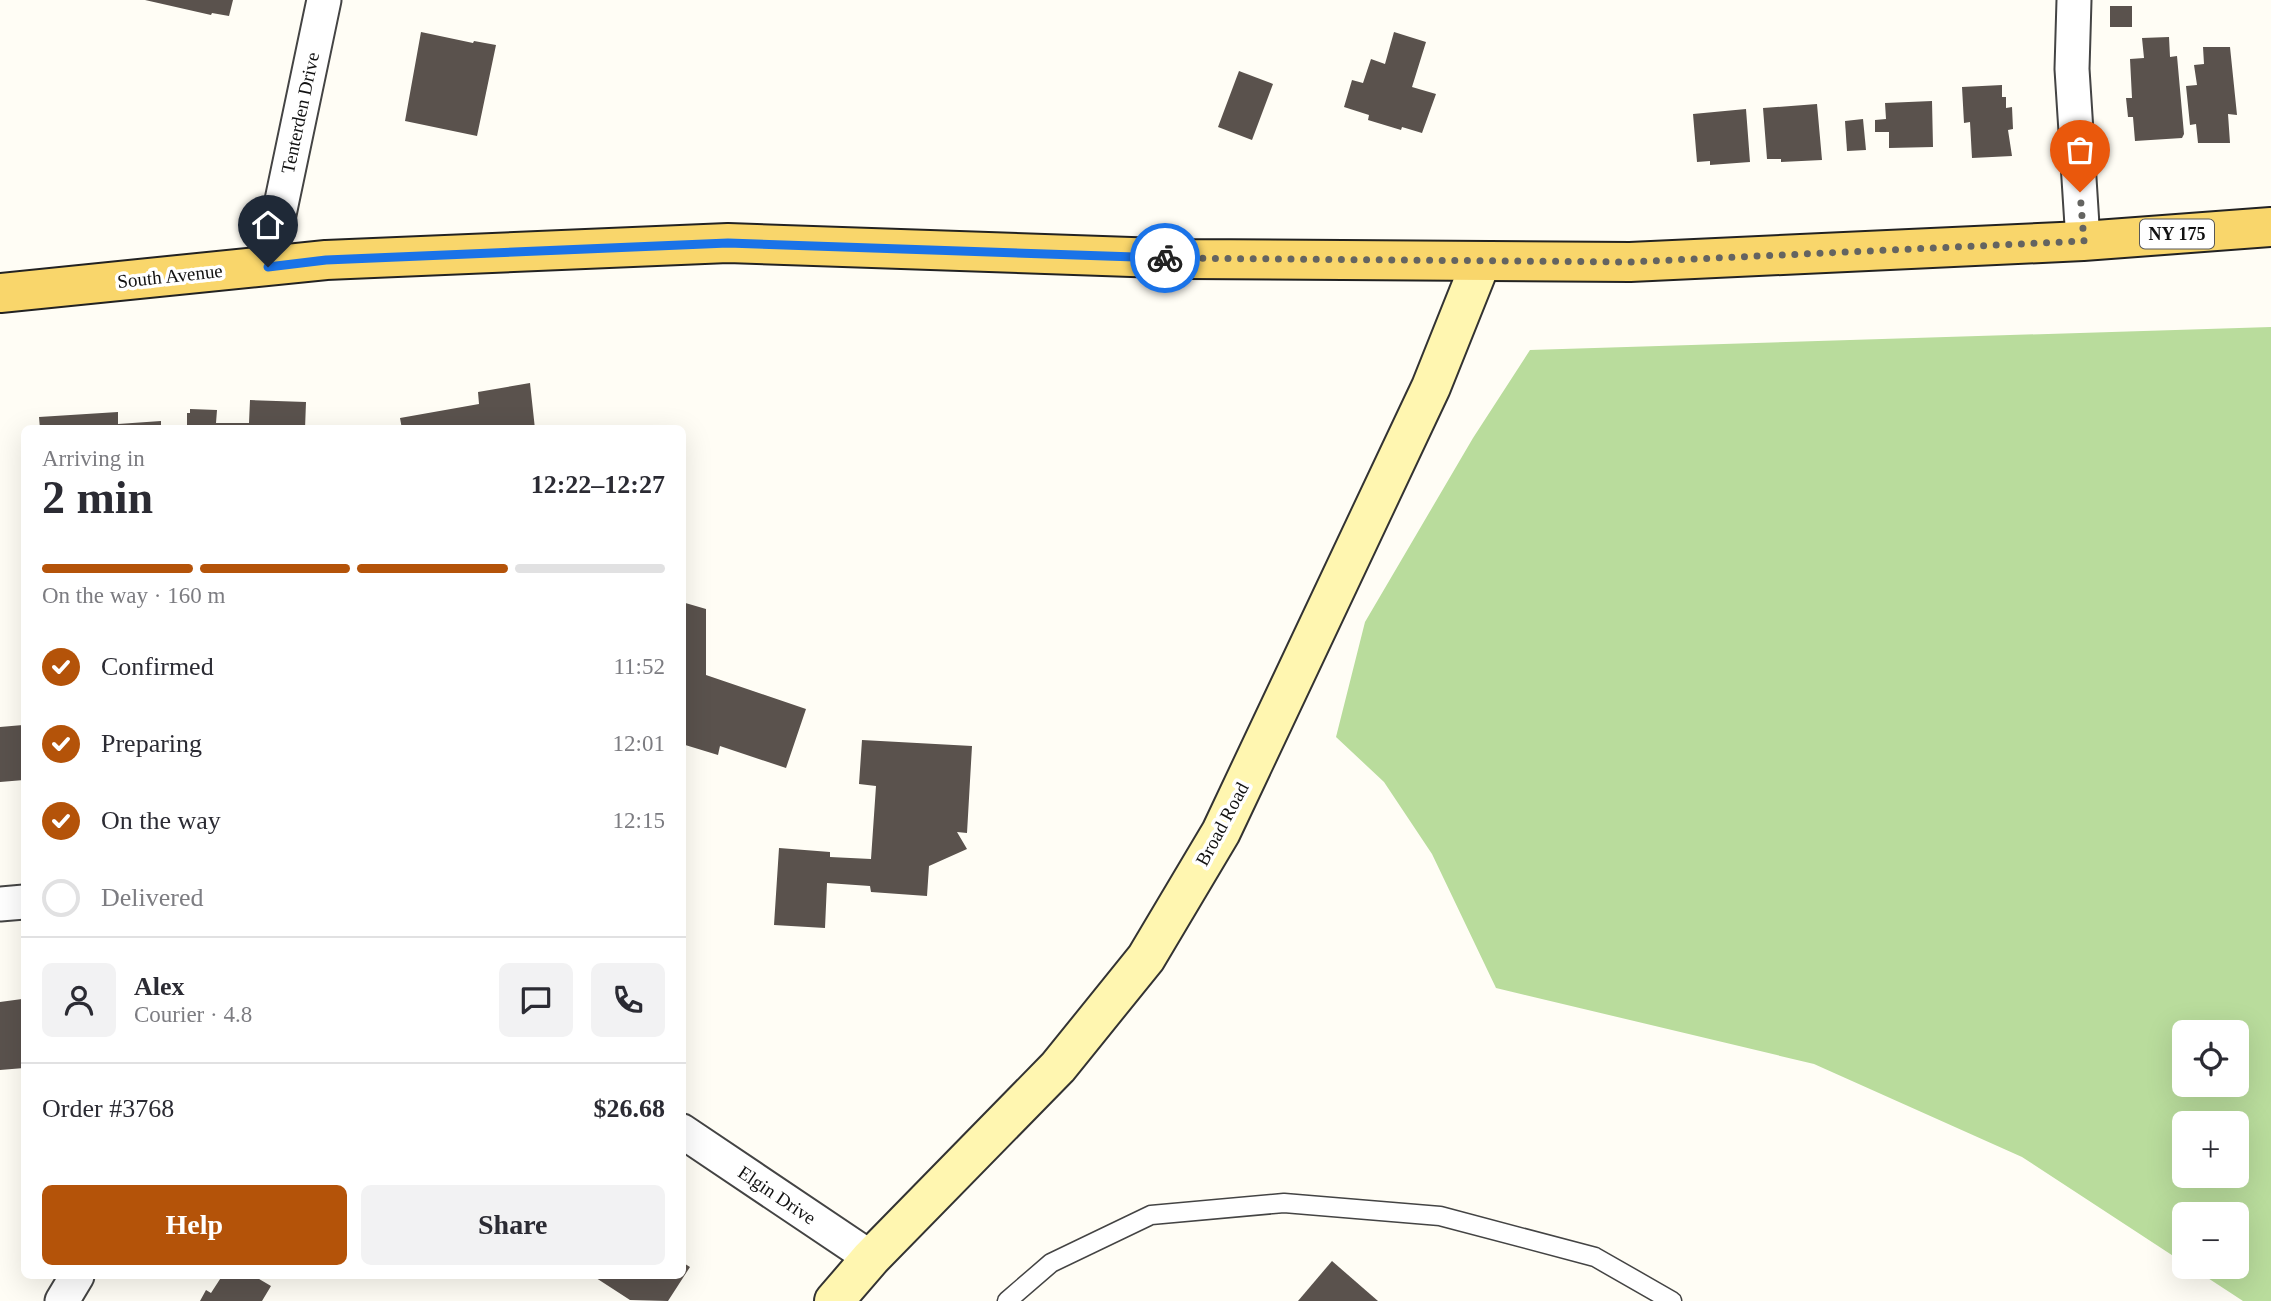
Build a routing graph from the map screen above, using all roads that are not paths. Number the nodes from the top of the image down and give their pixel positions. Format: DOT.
graph roads {
  1 [pos="324,0"];
  2 [pos="2074,0"];
  3 [pos="2271,227"];
  4 [pos="2084,241"];
  5 [pos="1480,262"];
  6 [pos="268,267"];
  7 [pos="0,293"];
  8 [pos="21,902"];
  9 [pos="0,904"];
  10 [pos="686,1134"];
  11 [pos="872,1258"];
  12 [pos="76,1279"];
  13 [pos="62,1301"];
  14 [pos="834,1301"];
  15 [pos="1007,1301"];
  16 [pos="1672,1301"];
  1 -- 6 [label="street, Tenterden Drive"];
  2 -- 4 [label="street"];
  3 -- 4 [label="main road, South Avenue / NY 175"];
  4 -- 5 [label="main road, South Avenue / NY 175"];
  5 -- 6 [label="main road, South Avenue / NY 175"];
  5 -- 11 [label="street, Broad Road"];
  6 -- 7 [label="main road, South Avenue / NY 175"];
  8 -- 9 [label="street"];
  10 -- 11 [label="street, Elgin Drive"];
  11 -- 14 [label="street, Broad Road"];
  12 -- 13 [label="street"];
  15 -- 16 [label="lane"];
}
